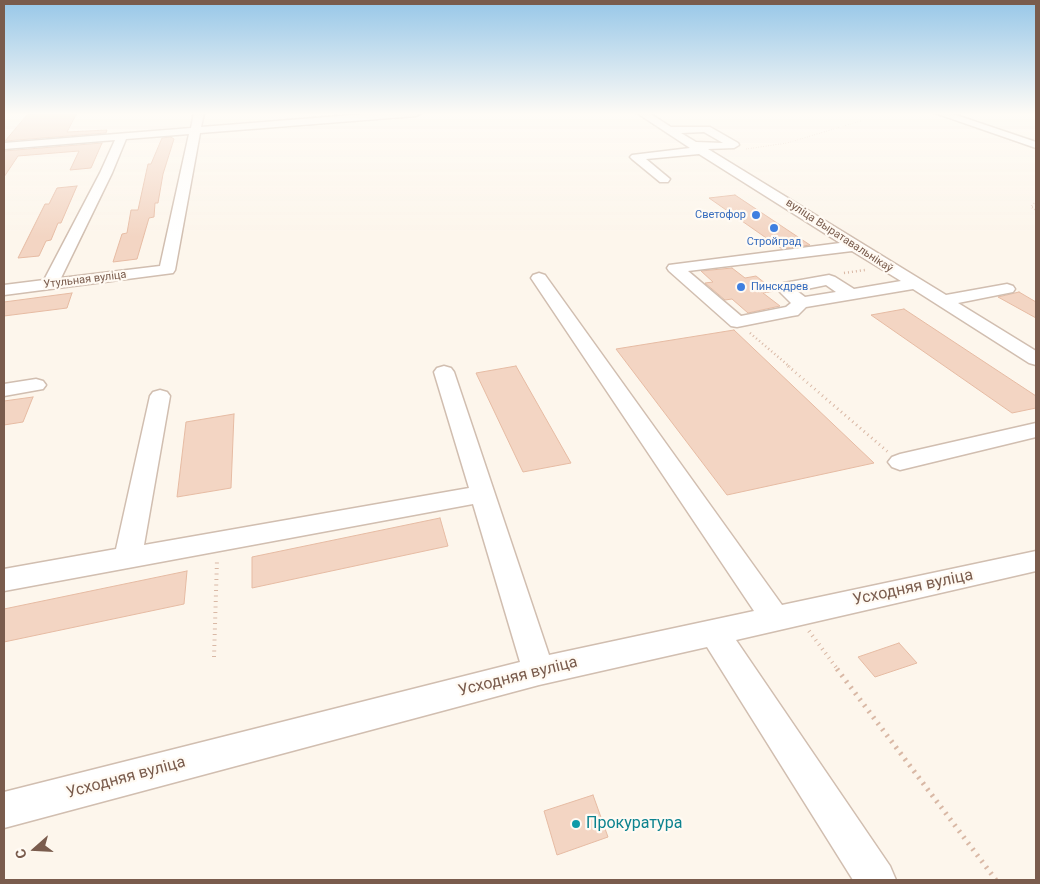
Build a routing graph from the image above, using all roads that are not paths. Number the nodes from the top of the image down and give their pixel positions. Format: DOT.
graph roads {
  1 [pos="114,154"];
  2 [pos="190,154"];
  3 [pos="655,154"];
  4 [pos="707,154"];
  5 [pos="664,179"];
  6 [pos="853,246"];
  7 [pos="539,278"];
  8 [pos="50,284"];
  9 [pos="915,284"];
  10 [pos="1007,289"];
  11 [pos="4,290"];
  12 [pos="942,301"];
  13 [pos="1036,359"];
  14 [pos="444,372"];
  15 [pos="36,385"];
  16 [pos="4,390"];
  17 [pos="160,396"];
  18 [pos="1036,430"];
  19 [pos="900,462"];
  20 [pos="482,494"];
  21 [pos="128,558"];
  22 [pos="1036,561"];
  23 [pos="4,580"];
  24 [pos="775,618"];
  25 [pos="713,631"];
  26 [pos="539,671"];
  27 [pos="4,810"];
  28 [pos="876,880"];
  1 -- 8 [label="street"];
  2 -- 8 [label="street, Утульная вуліца"];
  3 -- 5 [label="street"];
  4 -- 6 [label="street, вуліца Выратавальнікаў"];
  6 -- 9 [label="street, вуліца Выратавальнікаў"];
  6 -- 9 [label="street"];
  7 -- 24 [label="street"];
  8 -- 11 [label="street, Утульная вуліца"];
  9 -- 12 [label="street, вуліца Выратавальнікаў"];
  10 -- 12 [label="street"];
  12 -- 13 [label="street, вуліца Выратавальнікаў"];
  14 -- 20 [label="street"];
  15 -- 16 [label="street"];
  17 -- 21 [label="street"];
  18 -- 19 [label="street"];
  20 -- 21 [label="street"];
  20 -- 26 [label="street"];
  21 -- 23 [label="street"];
  22 -- 24 [label="street, Усходняя вуліца"];
  24 -- 25 [label="street, Усходняя вуліца"];
  25 -- 26 [label="street, Усходняя вуліца"];
  25 -- 28 [label="street"];
  26 -- 27 [label="street, Усходняя вуліца"];
}
